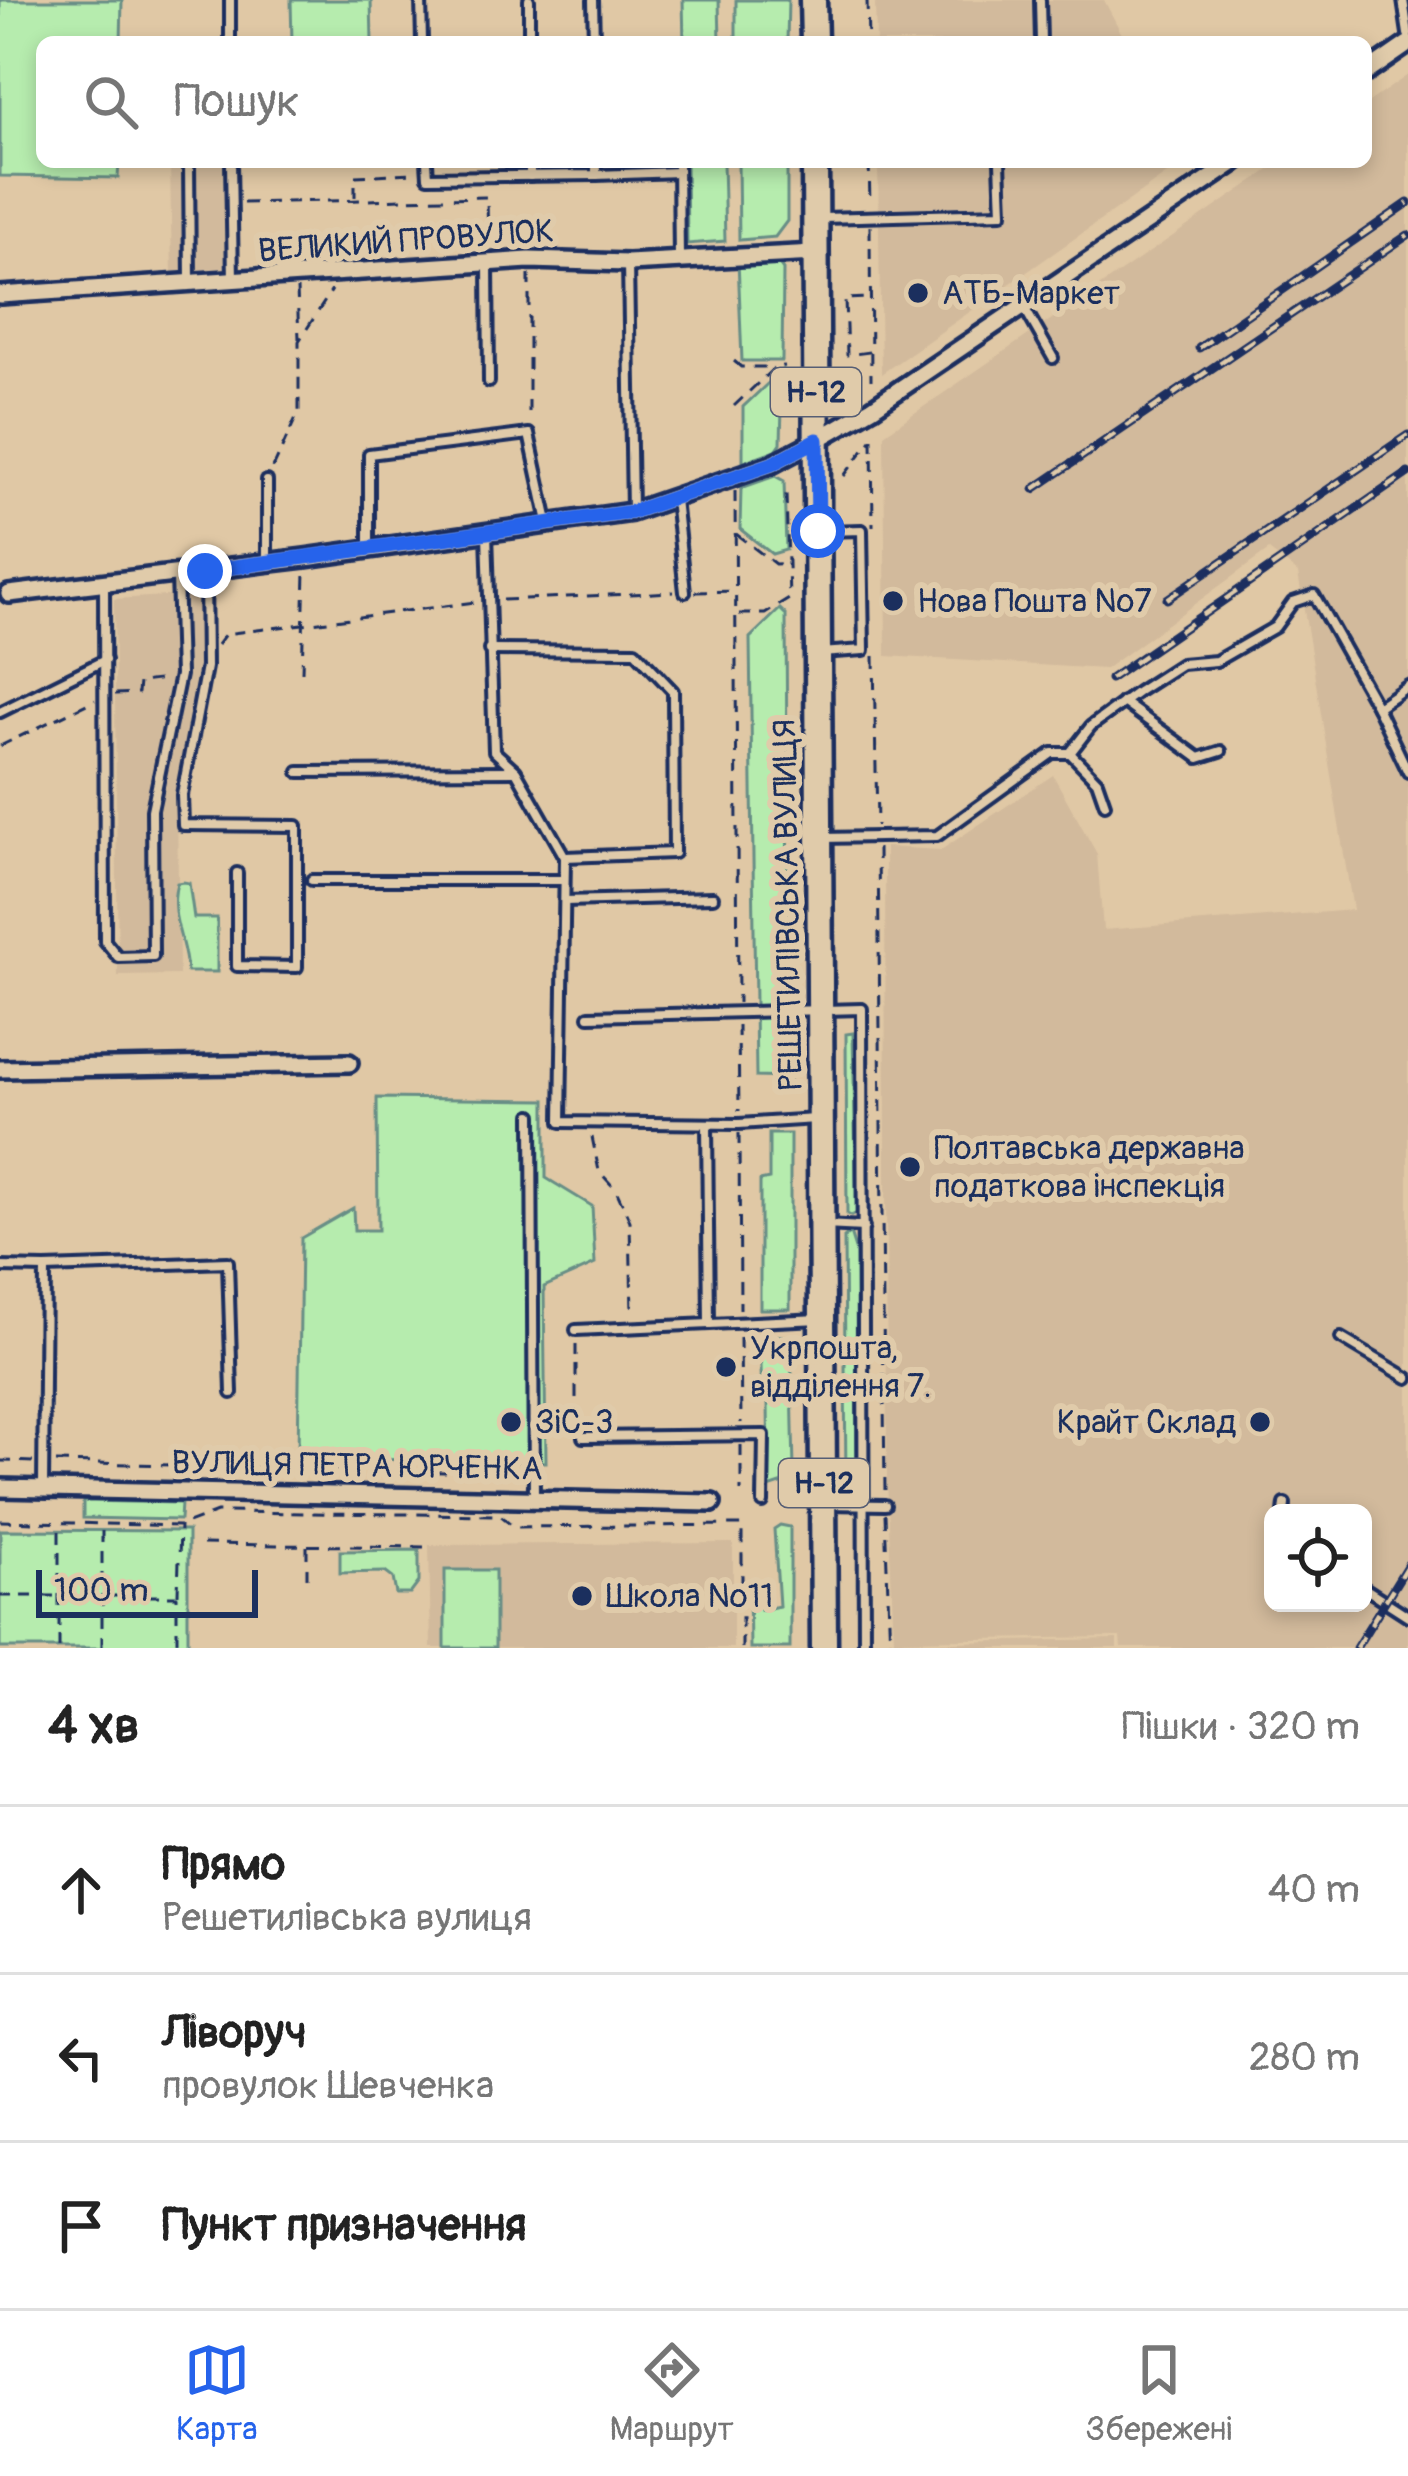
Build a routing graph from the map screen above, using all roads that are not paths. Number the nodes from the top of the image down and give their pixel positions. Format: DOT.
graph roads {
  1 [pos="230,0"];
  2 [pos="421,0"];
  3 [pos="529,0"];
  4 [pos="593,0"];
  5 [pos="813,0"];
  6 [pos="1040,0"];
  7 [pos="1403,0"];
  8 [pos="1408,34"];
  9 [pos="230,36"];
  10 [pos="422,36"];
  11 [pos="529,36"];
  12 [pos="594,36"];
  13 [pos="814,36"];
  14 [pos="1040,36"];
  15 [pos="1408,44"];
  16 [pos="1372,69"];
  17 [pos="189,168"];
  18 [pos="231,168"];
  19 [pos="428,168"];
  20 [pos="530,168"];
  21 [pos="596,168"];
  22 [pos="668,168"];
  23 [pos="678,168"];
  24 [pos="815,168"];
  25 [pos="1000,168"];
  26 [pos="1226,168"];
  27 [pos="596,175"];
  28 [pos="530,176"];
  29 [pos="815,218"];
  30 [pos="815,253"];
  31 [pos="679,260"];
  32 [pos="488,263"];
  33 [pos="628,263"];
  34 [pos="233,282"];
  35 [pos="190,284"];
  36 [pos="0,295"];
  37 [pos="1023,305"];
  38 [pos="1053,358"];
  39 [pos="489,382"];
  40 [pos="817,440"];
  41 [pos="266,481"];
  42 [pos="675,500"];
  43 [pos="632,512"];
  44 [pos="548,524"];
  45 [pos="818,531"];
  46 [pos="487,532"];
  47 [pos="369,548"];
  48 [pos="267,563"];
  49 [pos="205,571"];
  50 [pos="177,574"];
  51 [pos="104,582"];
  52 [pos="685,592"];
  53 [pos="4,594"];
  54 [pos="489,650"];
  55 [pos="819,653"];
  56 [pos="105,660"];
  57 [pos="1408,686"];
  58 [pos="1124,702"];
  59 [pos="1377,707"];
  60 [pos="0,712"];
  61 [pos="1221,751"];
  62 [pos="1070,753"];
  63 [pos="516,771"];
  64 [pos="299,772"];
  65 [pos="1408,772"];
  66 [pos="1105,804"];
  67 [pos="820,838"];
  68 [pos="565,856"];
  69 [pos="237,873"];
  70 [pos="312,880"];
  71 [pos="564,880"];
  72 [pos="713,897"];
  73 [pos="565,901"];
  74 [pos="822,1010"];
  75 [pos="589,1016"];
  76 [pos="349,1063"];
  77 [pos="0,1069"];
  78 [pos="532,1115"];
  79 [pos="823,1118"];
  80 [pos="707,1124"];
  81 [pos="824,1226"];
  82 [pos="864,1227"];
  83 [pos="0,1267"];
  84 [pos="45,1268"];
  85 [pos="824,1319"];
  86 [pos="709,1324"];
  87 [pos="576,1330"];
  88 [pos="1341,1338"];
  89 [pos="1408,1378"];
  90 [pos="232,1393"];
  91 [pos="583,1437"];
  92 [pos="0,1487"];
  93 [pos="43,1489"];
  94 [pos="534,1499"];
  95 [pos="712,1503"];
  96 [pos="763,1503"];
  97 [pos="824,1504"];
  98 [pos="863,1505"];
  99 [pos="885,1505"];
  100 [pos="1372,1593"];
  101 [pos="1408,1616"];
  102 [pos="824,1648"];
  103 [pos="864,1648"];
  1 -- 9 [label="lane"];
  2 -- 10 [label="lane"];
  3 -- 11 [label="lane"];
  4 -- 12 [label="lane"];
  5 -- 13 [label="main road"];
  6 -- 14 [label="lane"];
  7 -- 8 [label="lane"];
  15 -- 16 [label="street"];
  17 -- 35 [label="lane"];
  18 -- 34 [label="lane"];
  19 -- 28 [label="lane"];
  20 -- 28 [label="lane"];
  21 -- 27 [label="lane"];
  22 -- 27 [label="lane"];
  23 -- 31 [label="lane"];
  24 -- 29 [label="main road, РЕШЕТИЛІВСЬКА ВУЛИЦЯ / Н-12"];
  25 -- 29 [label="lane"];
  26 -- 37 [label="street"];
  27 -- 28 [label="lane"];
  29 -- 30 [label="main road, РЕШЕТИЛІВСЬКА ВУЛИЦЯ / Н-12"];
  30 -- 31 [label="street, ВЕЛИКИЙ ПРОВУЛОК"];
  30 -- 40 [label="main road, РЕШЕТИЛІВСЬКА ВУЛИЦЯ / Н-12"];
  31 -- 33 [label="street, ВЕЛИКИЙ ПРОВУЛОК"];
  32 -- 33 [label="street, ВЕЛИКИЙ ПРОВУЛОК"];
  32 -- 34 [label="street, ВЕЛИКИЙ ПРОВУЛОК"];
  32 -- 39 [label="lane"];
  33 -- 43 [label="lane"];
  34 -- 35 [label="street, ВЕЛИКИЙ ПРОВУЛОК"];
  35 -- 36 [label="street, ВЕЛИКИЙ ПРОВУЛОК"];
  37 -- 38 [label="lane"];
  37 -- 40 [label="street"];
  40 -- 42 [label="street"];
  40 -- 45 [label="main road, РЕШЕТИЛІВСЬКА ВУЛИЦЯ / Н-12"];
  41 -- 48 [label="lane"];
  42 -- 43 [label="street"];
  42 -- 52 [label="lane"];
  43 -- 44 [label="street"];
  44 -- 46 [label="street"];
  44 -- 47 [label="lane"];
  45 -- 55 [label="main road, РЕШЕТИЛІВСЬКА ВУЛИЦЯ / Н-12"];
  45 -- 55 [label="lane"];
  46 -- 47 [label="street"];
  46 -- 54 [label="lane"];
  47 -- 48 [label="street"];
  48 -- 49 [label="street"];
  49 -- 50 [label="street"];
  49 -- 69 [label="lane"];
  50 -- 51 [label="street"];
  50 -- 56 [label="lane"];
  51 -- 53 [label="street"];
  51 -- 56 [label="lane"];
  54 -- 63 [label="lane"];
  54 -- 68 [label="lane"];
  55 -- 67 [label="main road, РЕШЕТИЛІВСЬКА ВУЛИЦЯ / Н-12"];
  56 -- 60 [label="lane"];
  57 -- 59 [label="lane"];
  58 -- 59 [label="lane"];
  58 -- 61 [label="lane"];
  58 -- 62 [label="lane"];
  59 -- 65 [label="lane"];
  62 -- 66 [label="lane"];
  62 -- 67 [label="lane"];
  63 -- 64 [label="lane"];
  63 -- 68 [label="lane"];
  67 -- 74 [label="main road, РЕШЕТИЛІВСЬКА ВУЛИЦЯ / Н-12"];
  68 -- 71 [label="lane"];
  70 -- 71 [label="lane"];
  71 -- 73 [label="lane"];
  72 -- 73 [label="lane"];
  73 -- 80 [label="lane"];
  74 -- 75 [label="lane"];
  74 -- 79 [label="main road, РЕШЕТИЛІВСЬКА ВУЛИЦЯ / Н-12"];
  74 -- 82 [label="lane"];
  76 -- 77 [label="street"];
  78 -- 94 [label="lane"];
  79 -- 80 [label="lane"];
  79 -- 81 [label="main road, РЕШЕТИЛІВСЬКА ВУЛИЦЯ / Н-12"];
  80 -- 86 [label="lane"];
  81 -- 82 [label="lane"];
  81 -- 85 [label="main road, РЕШЕТИЛІВСЬКА ВУЛИЦЯ / Н-12"];
  82 -- 98 [label="lane"];
  83 -- 84 [label="lane"];
  84 -- 90 [label="lane"];
  84 -- 93 [label="lane"];
  85 -- 86 [label="lane"];
  85 -- 97 [label="main road, РЕШЕТИЛІВСЬКА ВУЛИЦЯ / Н-12"];
  86 -- 87 [label="lane"];
  88 -- 89 [label="lane"];
  91 -- 96 [label="lane"];
  92 -- 93 [label="street, ВУЛИЦЯ ПЕТРА ЮРЧЕНКА"];
  93 -- 94 [label="street, ВУЛИЦЯ ПЕТРА ЮРЧЕНКА"];
  94 -- 95 [label="street, ВУЛИЦЯ ПЕТРА ЮРЧЕНКА"];
  97 -- 98 [label="lane"];
  97 -- 102 [label="main road, РЕШЕТИЛІВСЬКА ВУЛИЦЯ / Н-12"];
  98 -- 99 [label="lane"];
  98 -- 103 [label="lane"];
  100 -- 101 [label="lane"];
}
